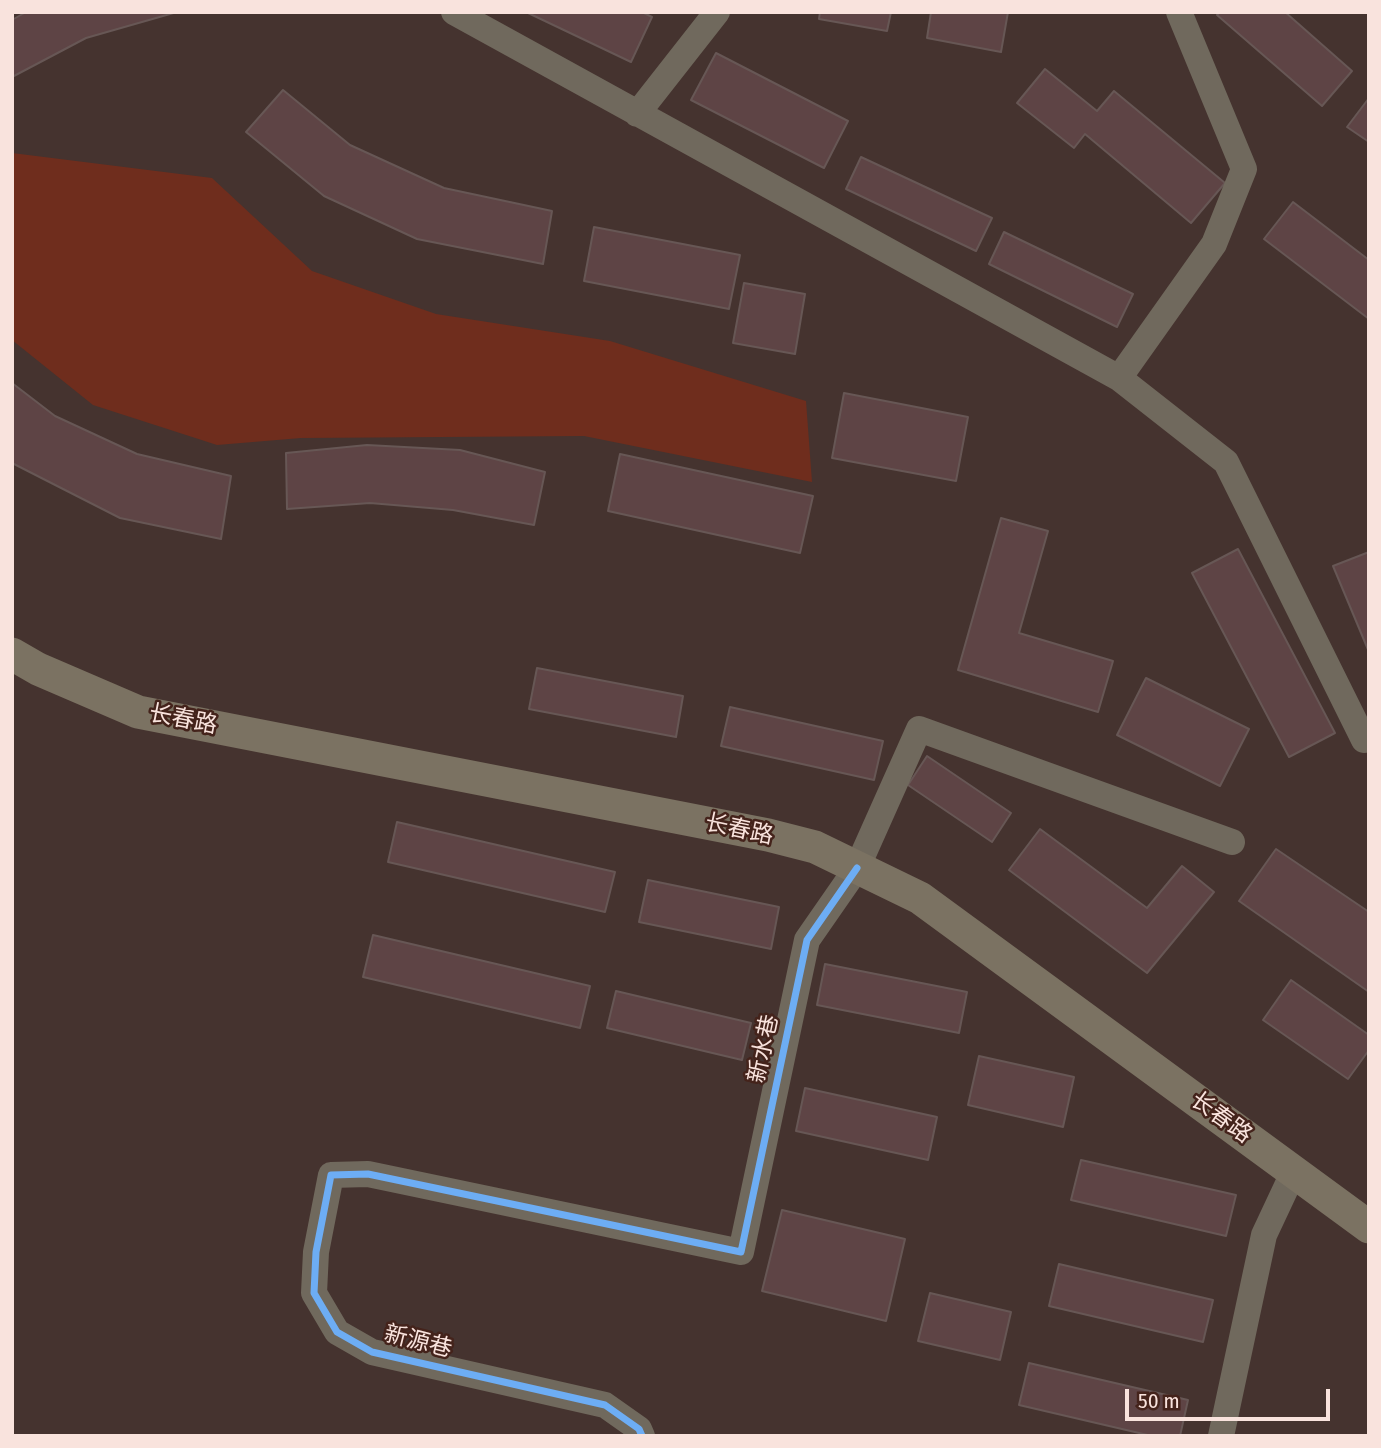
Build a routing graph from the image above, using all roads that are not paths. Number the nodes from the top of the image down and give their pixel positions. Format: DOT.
graph roads {
  1 [pos="454,12"];
  2 [pos="717,12"];
  3 [pos="1179,12"];
  4 [pos="637,114"];
  5 [pos="1119,378"];
  6 [pos="12,654"];
  7 [pos="1364,740"];
  8 [pos="1233,842"];
  9 [pos="857,868"];
  10 [pos="1294,1171"];
  11 [pos="331,1175"];
  12 [pos="1369,1227"];
  13 [pos="642,1436"];
  14 [pos="1221,1436"];
  1 -- 4 [label="street"];
  2 -- 4 [label="street"];
  3 -- 5 [label="street"];
  4 -- 5 [label="street"];
  5 -- 7 [label="street"];
  6 -- 9 [label="main road, 长春路"];
  8 -- 9 [label="street, 新水巷"];
  9 -- 10 [label="main road, 长春路"];
  9 -- 11 [label="street, 新水巷"];
  10 -- 12 [label="main road, 长春路"];
  10 -- 14 [label="street"];
  11 -- 13 [label="street, 新源巷"];
}
